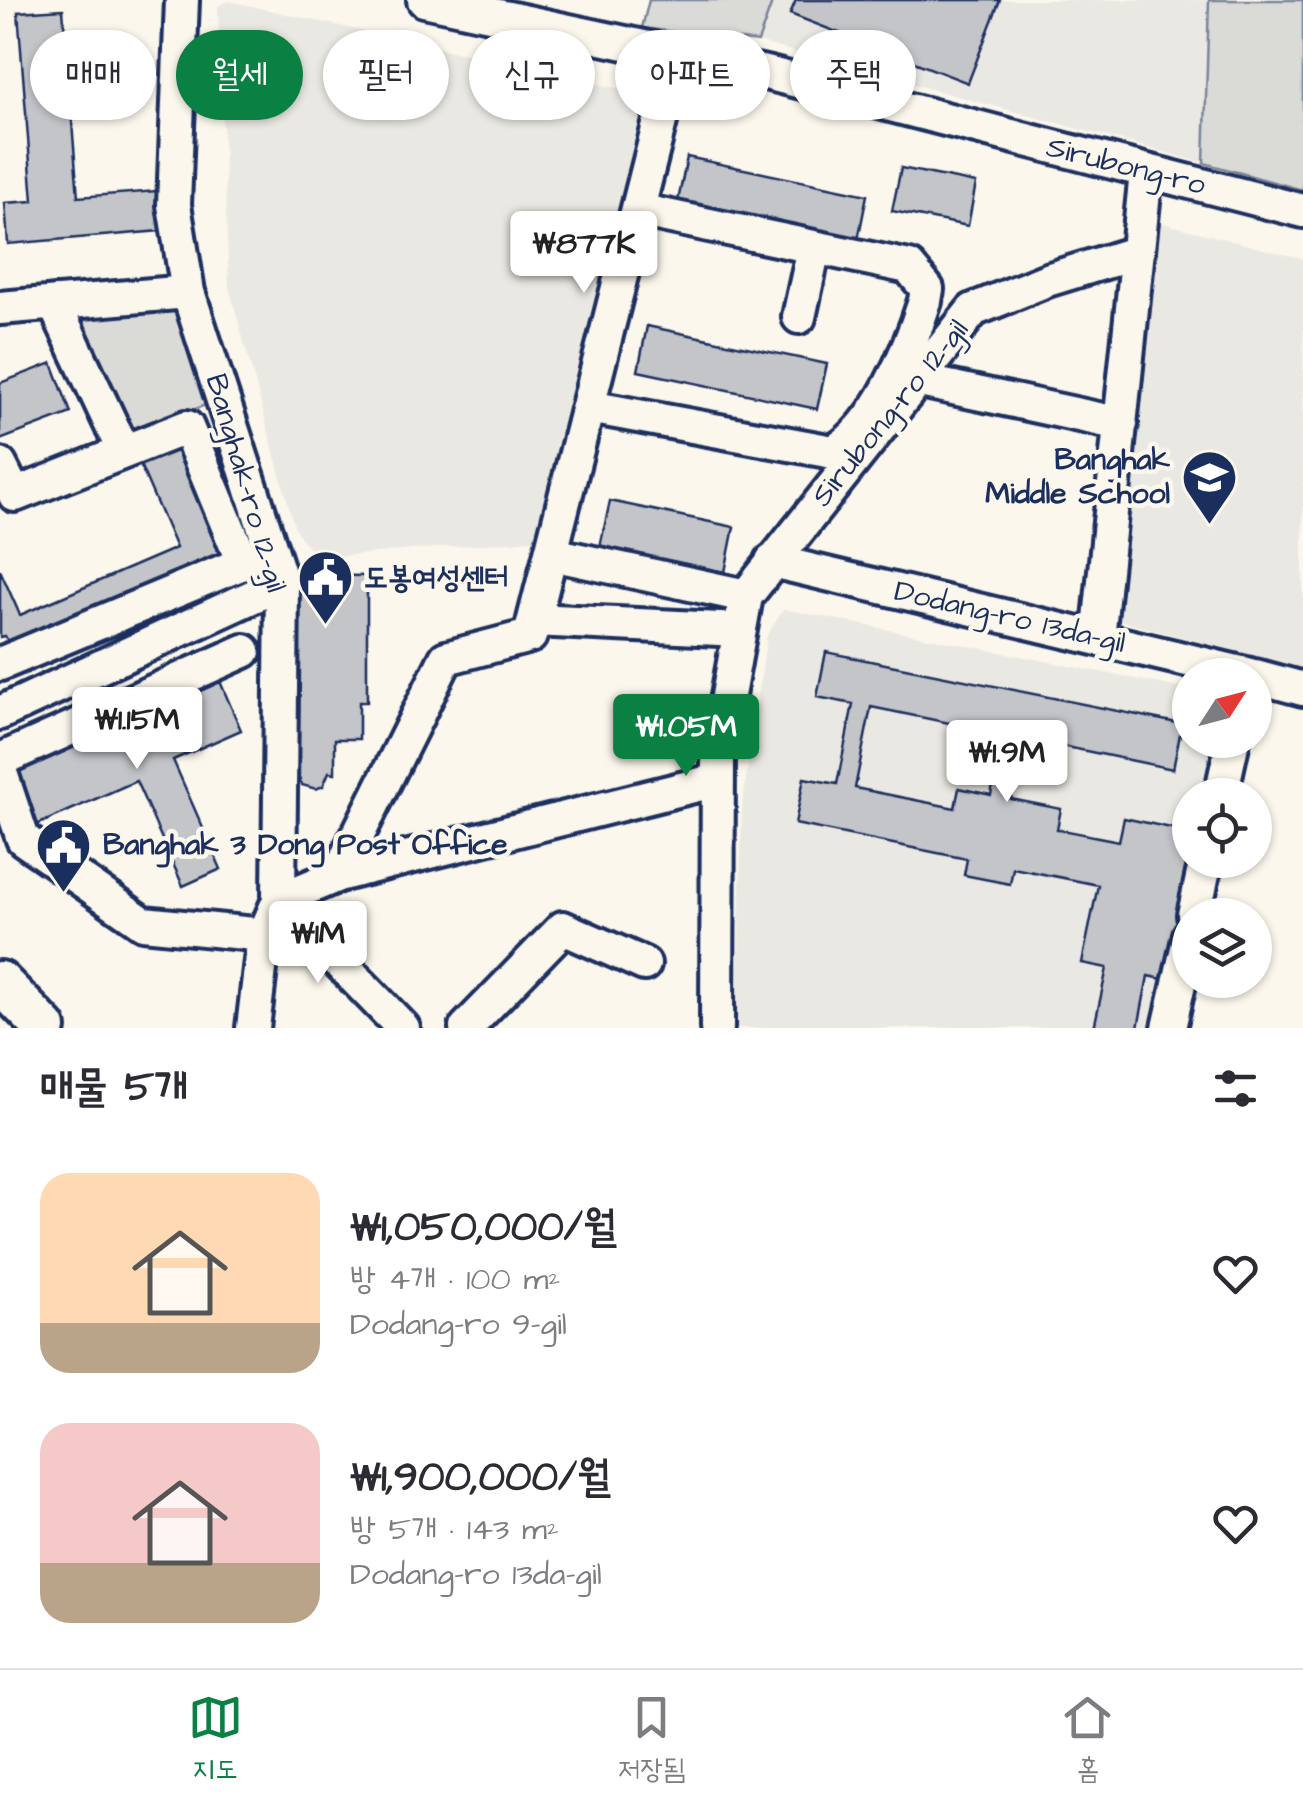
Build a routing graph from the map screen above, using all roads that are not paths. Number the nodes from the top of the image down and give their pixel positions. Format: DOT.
graph roads {
  1 [pos="182,0"];
  2 [pos="424,0"];
  3 [pos="615,41"];
  4 [pos="770,74"];
  5 [pos="660,120"];
  6 [pos="1146,172"];
  7 [pos="638,210"];
  8 [pos="1303,211"];
  9 [pos="814,248"];
  10 [pos="1138,252"];
  11 [pos="188,292"];
  12 [pos="54,303"];
  13 [pos="0,308"];
  14 [pos="799,317"];
  15 [pos="916,380"];
  16 [pos="589,407"];
  17 [pos="1121,424"];
  18 [pos="124,452"];
  19 [pos="0,465"];
  20 [pos="552,554"];
  21 [pos="772,560"];
  22 [pos="282,583"];
  23 [pos="746,596"];
  24 [pos="534,620"];
  25 [pos="740,630"];
  26 [pos="1098,638"];
  27 [pos="244,651"];
  28 [pos="1180,658"];
  29 [pos="0,664"];
  30 [pos="1272,681"];
  31 [pos="1303,689"];
  32 [pos="0,713"];
  33 [pos="0,760"];
  34 [pos="0,770"];
  35 [pos="717,780"];
  36 [pos="338,875"];
  37 [pos="279,900"];
  38 [pos="264,936"];
  39 [pos="644,964"];
  40 [pos="0,982"];
  41 [pos="1176,998"];
  42 [pos="45,1028"];
  43 [pos="253,1028"];
  44 [pos="403,1028"];
  45 [pos="466,1028"];
  46 [pos="718,1028"];
  47 [pos="1170,1028"];
  1 -- 11 [label="street, Banghak-ro 12-gil"];
  2 -- 3 [label="street, Sirubong-ro"];
  4 -- 6 [label="street, Sirubong-ro"];
  5 -- 7 [label="street"];
  6 -- 8 [label="street, Sirubong-ro"];
  6 -- 10 [label="street"];
  7 -- 9 [label="street"];
  7 -- 16 [label="street"];
  9 -- 14 [label="street"];
  9 -- 16 [label="street"];
  10 -- 15 [label="street, Sirubong-ro 12-gil"];
  10 -- 17 [label="street"];
  11 -- 12 [label="street"];
  11 -- 22 [label="street, Banghak-ro 12-gil"];
  12 -- 13 [label="street"];
  12 -- 18 [label="street"];
  15 -- 17 [label="street"];
  15 -- 21 [label="street, Sirubong-ro 12-gil"];
  16 -- 20 [label="street"];
  17 -- 26 [label="street"];
  18 -- 19 [label="street"];
  18 -- 29 [label="street"];
  20 -- 23 [label="street"];
  20 -- 24 [label="street"];
  21 -- 23 [label="street, Sirubong-ro 12-gil"];
  21 -- 26 [label="street, Dodang-ro 13da-gil"];
  22 -- 32 [label="street"];
  22 -- 37 [label="street, Banghak-ro 12-gil"];
  23 -- 25 [label="street"];
  24 -- 25 [label="street"];
  24 -- 36 [label="street"];
  25 -- 35 [label="street"];
  26 -- 28 [label="street, Dodang-ro 13da-gil"];
  27 -- 33 [label="street"];
  30 -- 31 [label="street, Dodang-ro 13da-gil"];
  34 -- 38 [label="street"];
  35 -- 36 [label="street"];
  35 -- 46 [label="street"];
  36 -- 37 [label="street"];
  37 -- 38 [label="street, Banghak-ro 12-gil"];
  37 -- 44 [label="street"];
  38 -- 43 [label="street, Banghak-ro 12-gil"];
  39 -- 45 [label="street"];
  40 -- 42 [label="main road"];
  41 -- 47 [label="street"];
}
